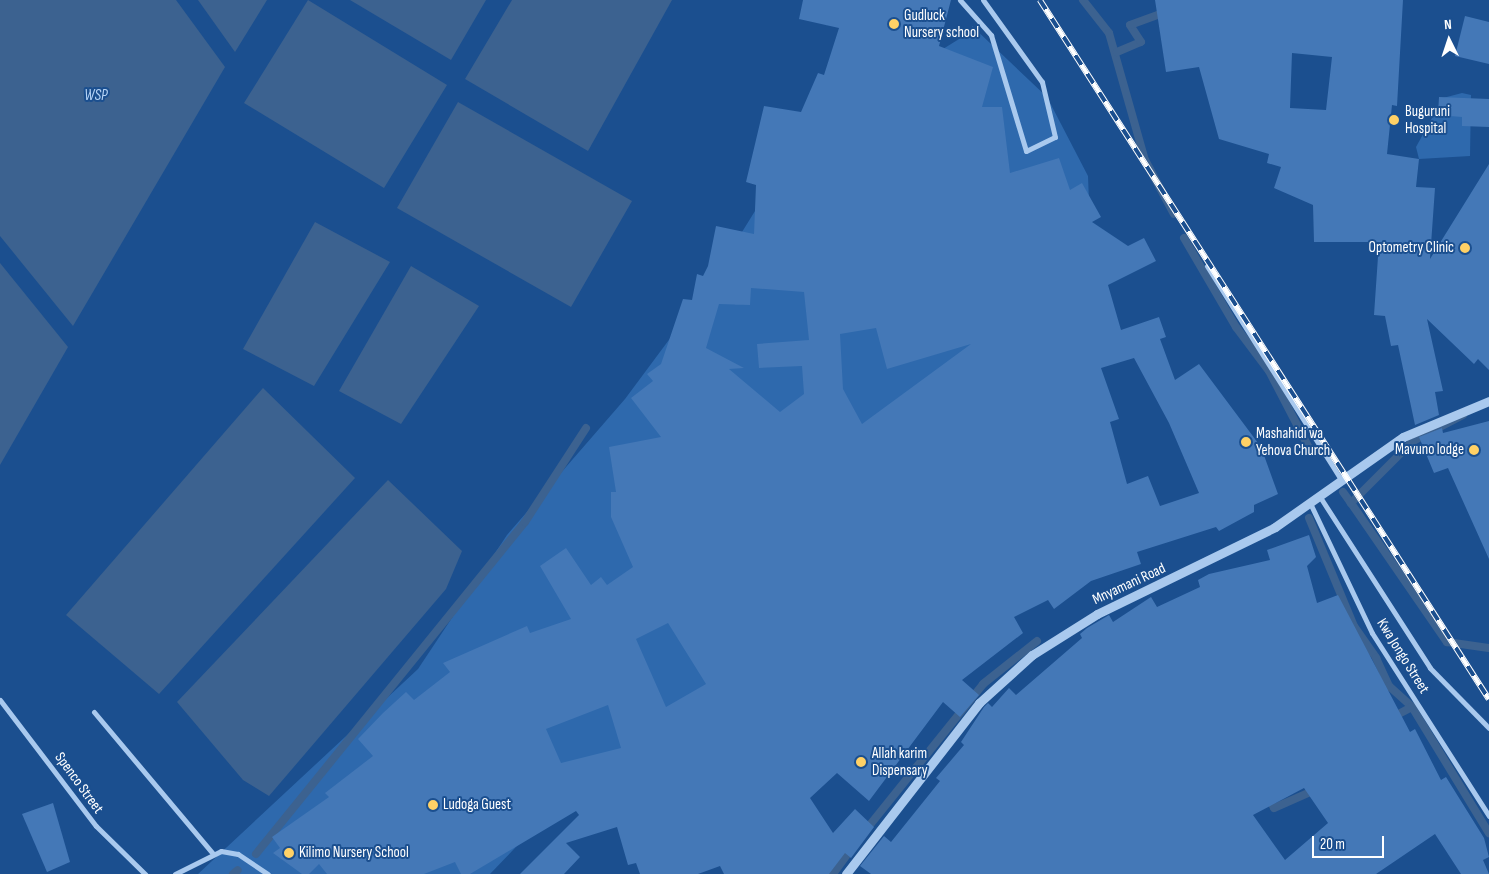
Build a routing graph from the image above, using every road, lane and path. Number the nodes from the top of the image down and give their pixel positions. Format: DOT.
graph roads {
  1 [pos="960,0"];
  2 [pos="983,0"];
  3 [pos="1207,266"];
  4 [pos="1489,401"];
  5 [pos="1340,478"];
  6 [pos="1320,497"];
  7 [pos="1310,503"];
  8 [pos="0,700"];
  9 [pos="94,712"];
  10 [pos="1489,728"];
  11 [pos="1489,816"];
  12 [pos="213,854"];
  13 [pos="850,873"];
  14 [pos="145,874"];
  15 [pos="175,874"];
  16 [pos="268,874"];
  1 -- 2 [label="street"];
  3 -- 5 [label="street"];
  4 -- 5 [label="street, Mnyamani Road"];
  5 -- 6 [label="street, Mnyamani Road"];
  6 -- 7 [label="street, Mnyamani Road"];
  6 -- 10 [label="street, Kwa Jongo Street"];
  7 -- 11 [label="street, Kwa Jongo Street"];
  7 -- 13 [label="street, Mnyamani Road"];
  8 -- 14 [label="street, Spenco Street"];
  9 -- 12 [label="street"];
  12 -- 15 [label="street"];
  12 -- 16 [label="street"];
}
